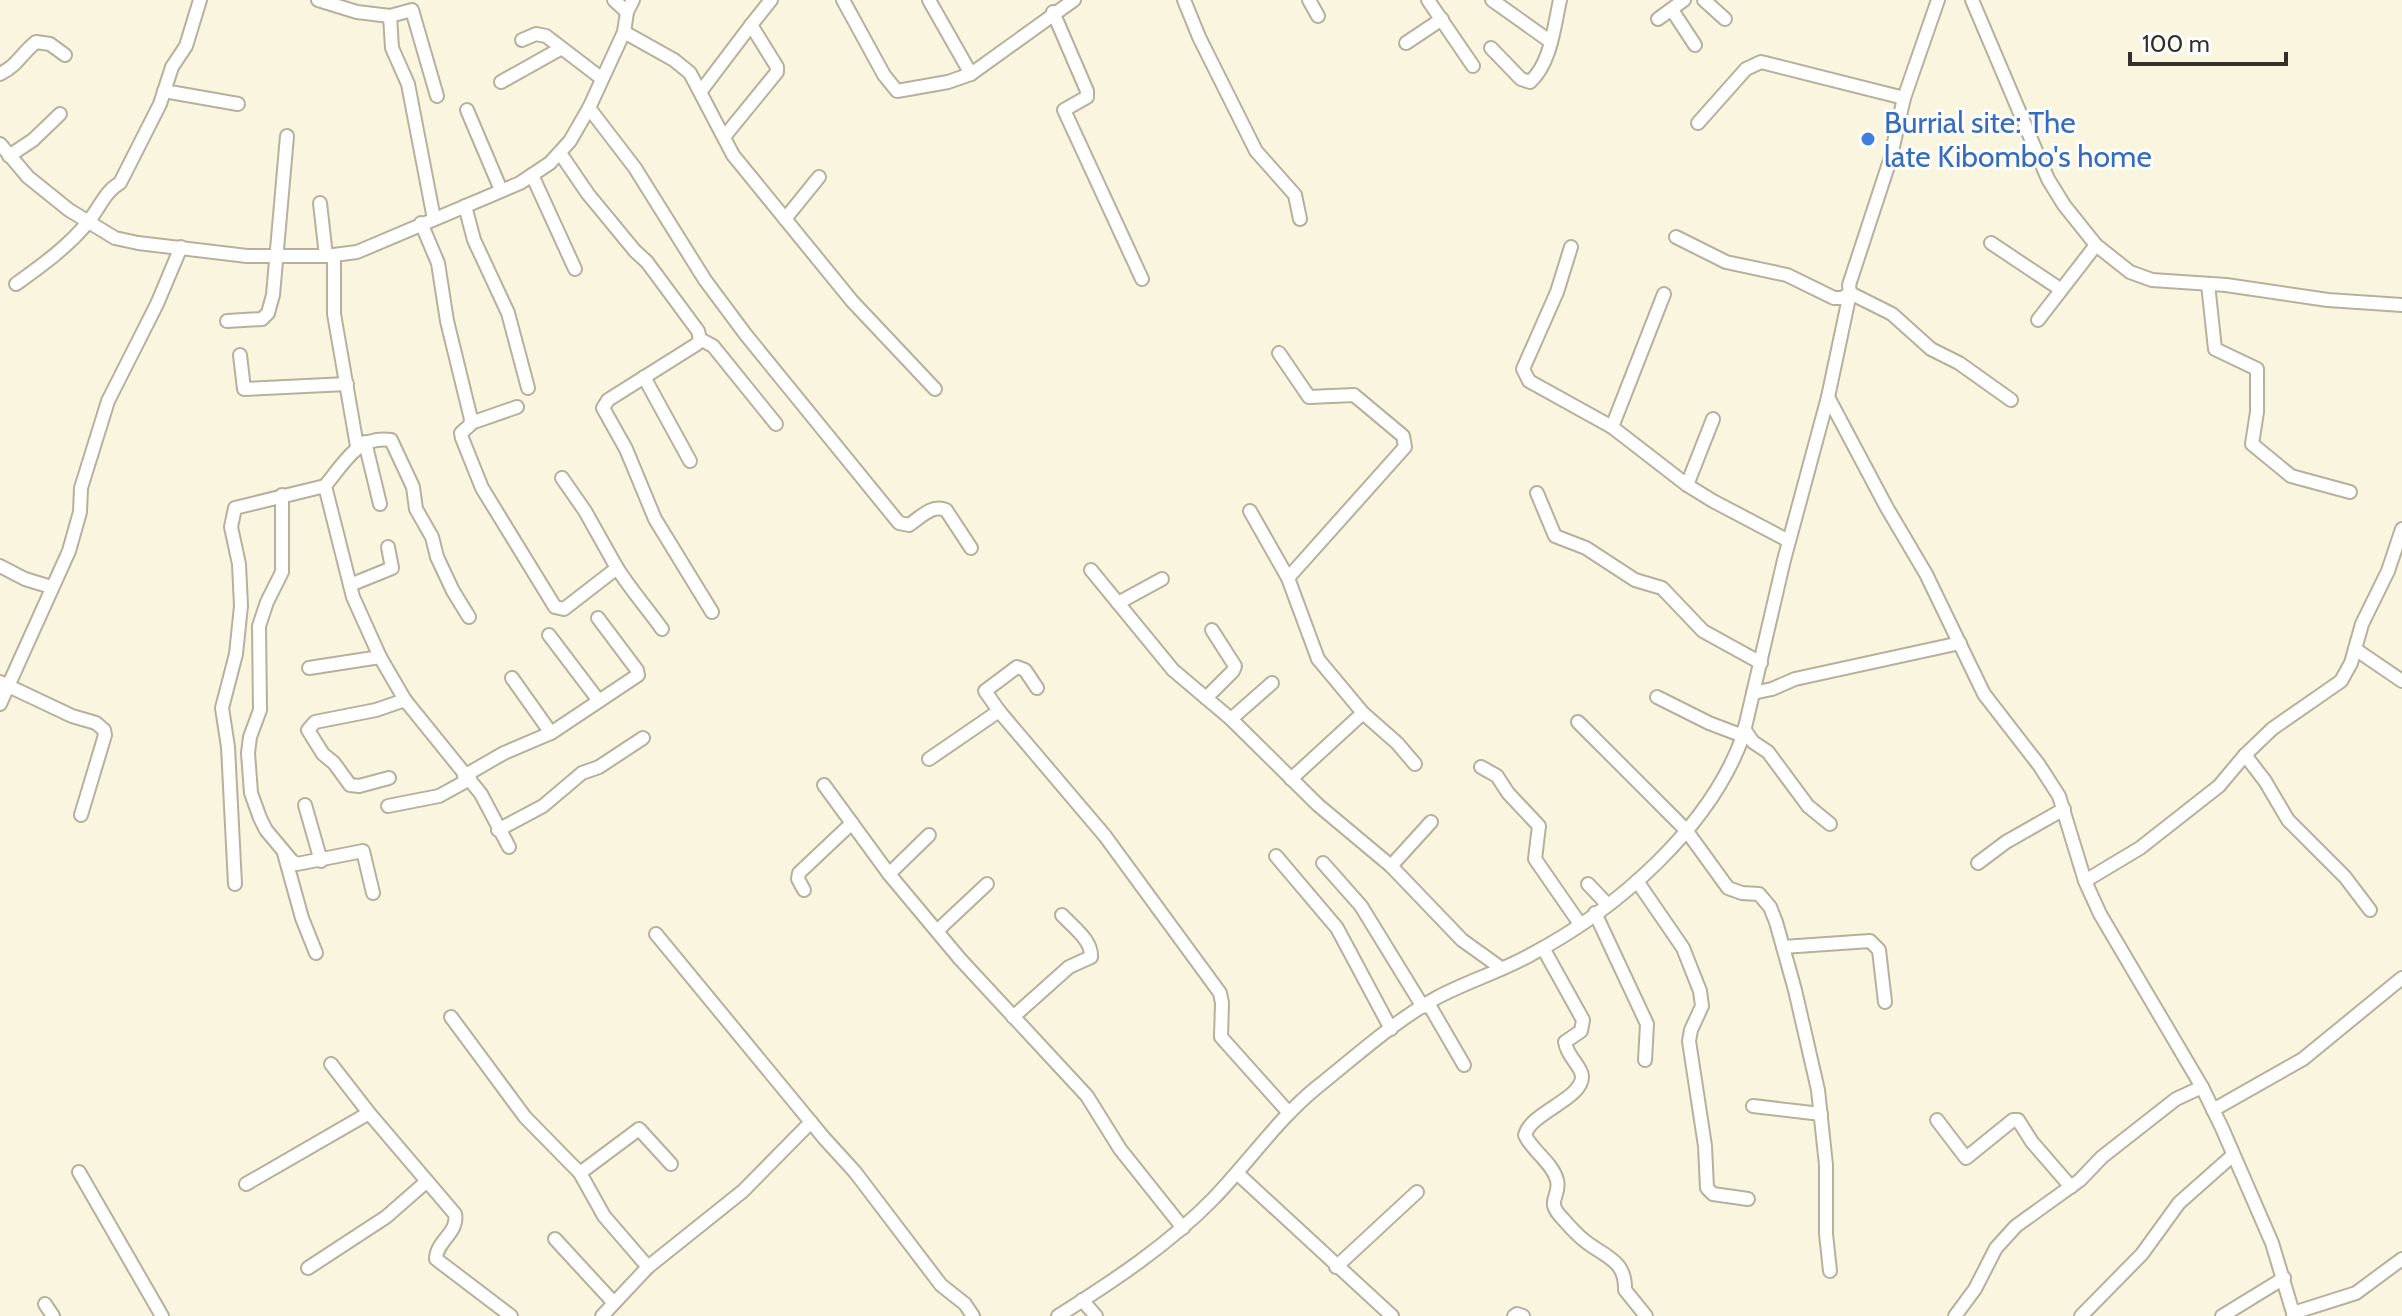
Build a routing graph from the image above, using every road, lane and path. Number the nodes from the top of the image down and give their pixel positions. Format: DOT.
graph roads {
  1 [pos="200,0"];
  2 [pos="318,0"];
  3 [pos="614,0"];
  4 [pos="771,0"];
  5 [pos="843,0"];
  6 [pos="929,0"];
  7 [pos="1074,0"];
  8 [pos="1184,0"];
  9 [pos="1309,0"];
  10 [pos="1428,0"];
  11 [pos="1492,0"];
  12 [pos="1560,0"];
  13 [pos="1684,0"];
  14 [pos="1704,0"];
  15 [pos="1938,0"];
  16 [pos="1972,0"];
  17 [pos="630,6"];
  18 [pos="1672,10"];
  19 [pos="1053,12"];
  20 [pos="390,16"];
  21 [pos="1318,16"];
  22 [pos="1442,19"];
  23 [pos="1658,19"];
  24 [pos="1725,19"];
  25 [pos="751,25"];
  26 [pos="624,32"];
  27 [pos="522,40"];
  28 [pos="1551,42"];
  29 [pos="1406,43"];
  30 [pos="1695,45"];
  31 [pos="1491,48"];
  32 [pos="560,49"];
  33 [pos="65,55"];
  34 [pos="1473,66"];
  35 [pos="0,74"];
  36 [pos="971,74"];
  37 [pos="601,78"];
  38 [pos="501,82"];
  39 [pos="164,91"];
  40 [pos="701,91"];
  41 [pos="437,96"];
  42 [pos="1904,98"];
  43 [pos="238,104"];
  44 [pos="589,108"];
  45 [pos="467,110"];
  46 [pos="60,114"];
  47 [pos="1698,123"];
  48 [pos="287,136"];
  49 [pos="724,137"];
  50 [pos="0,144"];
  51 [pos="560,153"];
  52 [pos="9,156"];
  53 [pos="532,175"];
  54 [pos="819,177"];
  55 [pos="501,190"];
  56 [pos="320,203"];
  57 [pos="465,206"];
  58 [pos="785,219"];
  59 [pos="1300,219"];
  60 [pos="428,221"];
  61 [pos="87,223"];
  62 [pos="1676,237"];
  63 [pos="1991,243"];
  64 [pos="2096,245"];
  65 [pos="181,247"];
  66 [pos="1571,247"];
  67 [pos="276,256"];
  68 [pos="330,256"];
  69 [pos="575,269"];
  70 [pos="1142,279"];
  71 [pos="16,284"];
  72 [pos="2208,284"];
  73 [pos="2060,289"];
  74 [pos="1850,293"];
  75 [pos="1664,294"];
  76 [pos="2402,305"];
  77 [pos="2038,320"];
  78 [pos="227,321"];
  79 [pos="700,339"];
  80 [pos="1279,353"];
  81 [pos="240,355"];
  82 [pos="644,377"];
  83 [pos="347,384"];
  84 [pos="528,388"];
  85 [pos="935,389"];
  86 [pos="1828,397"];
  87 [pos="2011,400"];
  88 [pos="517,407"];
  89 [pos="1713,419"];
  90 [pos="471,423"];
  91 [pos="776,424"];
  92 [pos="1612,427"];
  93 [pos="361,444"];
  94 [pos="690,461"];
  95 [pos="562,478"];
  96 [pos="1687,485"];
  97 [pos="325,486"];
  98 [pos="2350,492"];
  99 [pos="1537,493"];
  100 [pos="282,495"];
  101 [pos="380,504"];
  102 [pos="1250,511"];
  103 [pos="2402,529"];
  104 [pos="1789,541"];
  105 [pos="388,547"];
  106 [pos="971,548"];
  107 [pos="0,566"];
  108 [pos="617,568"];
  109 [pos="1091,570"];
  110 [pos="2386,575"];
  111 [pos="1288,578"];
  112 [pos="2402,578"];
  113 [pos="1162,579"];
  114 [pos="350,585"];
  115 [pos="51,587"];
  116 [pos="1118,603"];
  117 [pos="712,612"];
  118 [pos="469,617"];
  119 [pos="598,618"];
  120 [pos="662,629"];
  121 [pos="1212,630"];
  122 [pos="549,635"];
  123 [pos="1960,643"];
  124 [pos="2355,649"];
  125 [pos="380,657"];
  126 [pos="1761,663"];
  127 [pos="309,668"];
  128 [pos="512,678"];
  129 [pos="2402,681"];
  130 [pos="1272,683"];
  131 [pos="5,685"];
  132 [pos="1037,688"];
  133 [pos="1753,693"];
  134 [pos="1657,697"];
  135 [pos="1206,698"];
  136 [pos="405,700"];
  137 [pos="599,701"];
  138 [pos="0,704"];
  139 [pos="999,711"];
  140 [pos="1363,713"];
  141 [pos="1231,719"];
  142 [pos="1578,722"];
  143 [pos="1744,732"];
  144 [pos="551,733"];
  145 [pos="643,738"];
  146 [pos="2245,755"];
  147 [pos="929,759"];
  148 [pos="1415,764"];
  149 [pos="1481,767"];
  150 [pos="467,777"];
  151 [pos="389,778"];
  152 [pos="1291,779"];
  153 [pos="824,785"];
  154 [pos="305,805"];
  155 [pos="388,806"];
  156 [pos="2064,809"];
  157 [pos="81,815"];
  158 [pos="1431,822"];
  159 [pos="852,823"];
  160 [pos="1830,824"];
  161 [pos="498,830"];
  162 [pos="1686,830"];
  163 [pos="929,835"];
  164 [pos="509,847"];
  165 [pos="284,853"];
  166 [pos="1276,856"];
  167 [pos="321,861"];
  168 [pos="1323,863"];
  169 [pos="1978,863"];
  170 [pos="1391,866"];
  171 [pos="889,874"];
  172 [pos="1637,881"];
  173 [pos="2085,881"];
  174 [pos="235,884"];
  175 [pos="987,884"];
  176 [pos="1588,884"];
  177 [pos="804,890"];
  178 [pos="373,893"];
  179 [pos="1607,904"];
  180 [pos="2370,910"];
  181 [pos="1595,913"];
  182 [pos="1062,915"];
  183 [pos="1580,924"];
  184 [pos="938,930"];
  185 [pos="656,934"];
  186 [pos="1783,947"];
  187 [pos="1543,948"];
  188 [pos="316,953"];
  189 [pos="1501,968"];
  190 [pos="2402,978"];
  191 [pos="1885,1002"];
  192 [pos="1426,1005"];
  193 [pos="451,1017"];
  194 [pos="1013,1017"];
  195 [pos="1391,1029"];
  196 [pos="1645,1060"];
  197 [pos="331,1064"];
  198 [pos="1464,1065"];
  199 [pos="2202,1087"];
  200 [pos="1753,1106"];
  201 [pos="2213,1110"];
  202 [pos="369,1113"];
  203 [pos="1289,1113"];
  204 [pos="1821,1114"];
  205 [pos="1937,1120"];
  206 [pos="811,1122"];
  207 [pos="2232,1156"];
  208 [pos="671,1164"];
  209 [pos="79,1172"];
  210 [pos="580,1173"];
  211 [pos="1237,1173"];
  212 [pos="426,1182"];
  213 [pos="246,1184"];
  214 [pos="2071,1187"];
  215 [pos="1417,1192"];
  216 [pos="1748,1199"];
  217 [pos="1183,1228"];
  218 [pos="555,1239"];
  219 [pos="2402,1259"];
  220 [pos="648,1267"];
  221 [pos="1336,1267"];
  222 [pos="308,1268"];
  223 [pos="2389,1270"];
  224 [pos="1830,1271"];
  225 [pos="2284,1278"];
  226 [pos="2402,1278"];
  227 [pos="1082,1300"];
  228 [pos="614,1303"];
  229 [pos="45,1304"];
  230 [pos="2293,1315"];
  231 [pos="53,1316"];
  232 [pos="162,1316"];
  233 [pos="511,1316"];
  234 [pos="602,1316"];
  235 [pos="973,1316"];
  236 [pos="1058,1316"];
  237 [pos="1096,1316"];
  238 [pos="1392,1316"];
  239 [pos="1514,1316"];
  240 [pos="1523,1316"];
  241 [pos="1646,1316"];
  242 [pos="1955,1316"];
  243 [pos="2081,1316"];
  244 [pos="2222,1316"];
  1 -- 39 [label="street"];
  2 -- 20 [label="street"];
  3 -- 17 [label="street"];
  4 -- 25 [label="street"];
  5 -- 36 [label="street"];
  6 -- 36 [label="street"];
  7 -- 19 [label="street"];
  8 -- 59 [label="street"];
  9 -- 21 [label="street"];
  10 -- 22 [label="street"];
  11 -- 28 [label="street"];
  12 -- 28 [label="street"];
  13 -- 18 [label="street"];
  14 -- 24 [label="street"];
  15 -- 42 [label="street"];
  16 -- 64 [label="street"];
  17 -- 26 [label="street"];
  18 -- 23 [label="street"];
  18 -- 30 [label="street"];
  19 -- 36 [label="street"];
  19 -- 70 [label="street"];
  20 -- 41 [label="street"];
  20 -- 60 [label="street"];
  22 -- 29 [label="street"];
  22 -- 34 [label="street"];
  25 -- 40 [label="street"];
  25 -- 49 [label="street"];
  26 -- 37 [label="street"];
  26 -- 40 [label="street"];
  27 -- 32 [label="street"];
  28 -- 31 [label="street"];
  32 -- 37 [label="street"];
  32 -- 38 [label="street"];
  33 -- 35 [label="street"];
  37 -- 44 [label="street"];
  39 -- 43 [label="street"];
  39 -- 61 [label="street"];
  40 -- 49 [label="street"];
  42 -- 47 [label="street"];
  42 -- 74 [label="street"];
  44 -- 51 [label="street"];
  44 -- 106 [label="street"];
  45 -- 55 [label="street"];
  46 -- 52 [label="street"];
  48 -- 67 [label="street"];
  49 -- 58 [label="street"];
  50 -- 52 [label="street"];
  51 -- 53 [label="street"];
  51 -- 79 [label="street"];
  52 -- 61 [label="street"];
  53 -- 55 [label="street"];
  53 -- 69 [label="street"];
  54 -- 58 [label="street"];
  55 -- 57 [label="street"];
  56 -- 68 [label="street"];
  57 -- 60 [label="street"];
  57 -- 84 [label="street"];
  58 -- 85 [label="street"];
  60 -- 68 [label="street"];
  60 -- 90 [label="street"];
  61 -- 65 [label="street"];
  61 -- 71 [label="street"];
  62 -- 74 [label="street"];
  63 -- 73 [label="street"];
  64 -- 72 [label="street"];
  64 -- 73 [label="street"];
  65 -- 67 [label="street"];
  65 -- 115 [label="street"];
  66 -- 92 [label="street"];
  67 -- 68 [label="street"];
  67 -- 78 [label="street"];
  68 -- 83 [label="street"];
  72 -- 76 [label="street"];
  72 -- 98 [label="street"];
  73 -- 77 [label="street"];
  74 -- 86 [label="street"];
  74 -- 87 [label="street"];
  75 -- 92 [label="street"];
  79 -- 82 [label="street"];
  79 -- 91 [label="street"];
  80 -- 111 [label="street"];
  81 -- 83 [label="street"];
  82 -- 94 [label="street"];
  82 -- 117 [label="street"];
  83 -- 93 [label="street"];
  86 -- 104 [label="street"];
  86 -- 123 [label="street"];
  88 -- 90 [label="street"];
  89 -- 96 [label="street"];
  90 -- 108 [label="street"];
  92 -- 96 [label="street"];
  93 -- 97 [label="street"];
  93 -- 101 [label="street"];
  93 -- 118 [label="street"];
  95 -- 108 [label="street"];
  96 -- 104 [label="street"];
  97 -- 100 [label="street"];
  97 -- 114 [label="street"];
  99 -- 126 [label="street"];
  100 -- 165 [label="street"];
  100 -- 174 [label="street"];
  102 -- 111 [label="street"];
  103 -- 110 [label="street"];
  104 -- 126 [label="street"];
  105 -- 114 [label="street"];
  107 -- 115 [label="street"];
  108 -- 120 [label="street"];
  109 -- 116 [label="street"];
  110 -- 112 [label="street"];
  110 -- 124 [label="street"];
  111 -- 140 [label="street"];
  113 -- 116 [label="street"];
  114 -- 125 [label="street"];
  115 -- 131 [label="street"];
  116 -- 135 [label="street"];
  119 -- 137 [label="street"];
  121 -- 135 [label="street"];
  122 -- 137 [label="street"];
  123 -- 133 [label="street"];
  123 -- 156 [label="street"];
  124 -- 129 [label="street"];
  124 -- 146 [label="street"];
  125 -- 127 [label="street"];
  125 -- 136 [label="street"];
  126 -- 133 [label="street"];
  128 -- 144 [label="street"];
  130 -- 141 [label="street"];
  131 -- 138 [label="street"];
  131 -- 157 [label="street"];
  132 -- 139 [label="street"];
  133 -- 143 [label="street"];
  134 -- 143 [label="street"];
  135 -- 141 [label="street"];
  136 -- 150 [label="street"];
  136 -- 151 [label="street"];
  137 -- 144 [label="street"];
  139 -- 147 [label="street"];
  139 -- 203 [label="street"];
  140 -- 148 [label="street"];
  140 -- 152 [label="street"];
  141 -- 152 [label="street"];
  142 -- 162 [label="street"];
  143 -- 160 [label="street"];
  143 -- 162 [label="street"];
  144 -- 150 [label="street"];
  145 -- 161 [label="street"];
  146 -- 173 [label="street"];
  146 -- 180 [label="street"];
  149 -- 183 [label="street"];
  150 -- 155 [label="street"];
  150 -- 161 [label="street"];
  152 -- 170 [label="street"];
  153 -- 159 [label="street"];
  154 -- 167 [label="street"];
  156 -- 169 [label="street"];
  156 -- 173 [label="street"];
  158 -- 170 [label="street"];
  159 -- 171 [label="street"];
  159 -- 177 [label="street"];
  161 -- 164 [label="street"];
  162 -- 172 [label="street"];
  162 -- 186 [label="street"];
  163 -- 171 [label="street"];
  165 -- 167 [label="street"];
  165 -- 188 [label="street"];
  166 -- 195 [label="street"];
  167 -- 178 [label="street"];
  168 -- 192 [label="street"];
  170 -- 189 [label="street"];
  171 -- 184 [label="street"];
  172 -- 179 [label="street"];
  172 -- 216 [label="street"];
  173 -- 199 [label="street"];
  175 -- 184 [label="street"];
  176 -- 179 [label="street"];
  179 -- 181 [label="street"];
  181 -- 183 [label="street"];
  181 -- 196 [label="street"];
  182 -- 194 [label="street"];
  183 -- 187 [label="street"];
  184 -- 194 [label="street"];
  185 -- 206 [label="street"];
  186 -- 191 [label="street"];
  186 -- 204 [label="street"];
  187 -- 189 [label="street"];
  187 -- 241 [label="street"];
  189 -- 192 [label="street"];
  190 -- 201 [label="street"];
  192 -- 195 [label="street"];
  192 -- 198 [label="street"];
  193 -- 210 [label="street"];
  194 -- 217 [label="street"];
  195 -- 203 [label="street"];
  197 -- 202 [label="street"];
  199 -- 201 [label="street"];
  199 -- 214 [label="street"];
  200 -- 204 [label="street"];
  201 -- 207 [label="street"];
  202 -- 212 [label="street"];
  202 -- 213 [label="street"];
  203 -- 211 [label="street"];
  204 -- 224 [label="street"];
  205 -- 214 [label="street"];
  206 -- 220 [label="street"];
  206 -- 235 [label="street"];
  207 -- 225 [label="street"];
  207 -- 243 [label="street"];
  208 -- 210 [label="street"];
  209 -- 232 [label="street"];
  210 -- 220 [label="street"];
  211 -- 217 [label="street"];
  211 -- 221 [label="street"];
  212 -- 222 [label="street"];
  212 -- 233 [label="street"];
  214 -- 242 [label="street"];
  215 -- 221 [label="street"];
  217 -- 227 [label="street"];
  218 -- 228 [label="street"];
  219 -- 223 [label="street"];
  220 -- 228 [label="street"];
  221 -- 238 [label="street"];
  223 -- 226 [label="street"];
  223 -- 230 [label="street"];
  225 -- 230 [label="street"];
  225 -- 244 [label="street"];
  227 -- 236 [label="street"];
  227 -- 237 [label="street"];
  228 -- 234 [label="street"];
  229 -- 231 [label="street"];
  239 -- 240 [label="street"];
}
